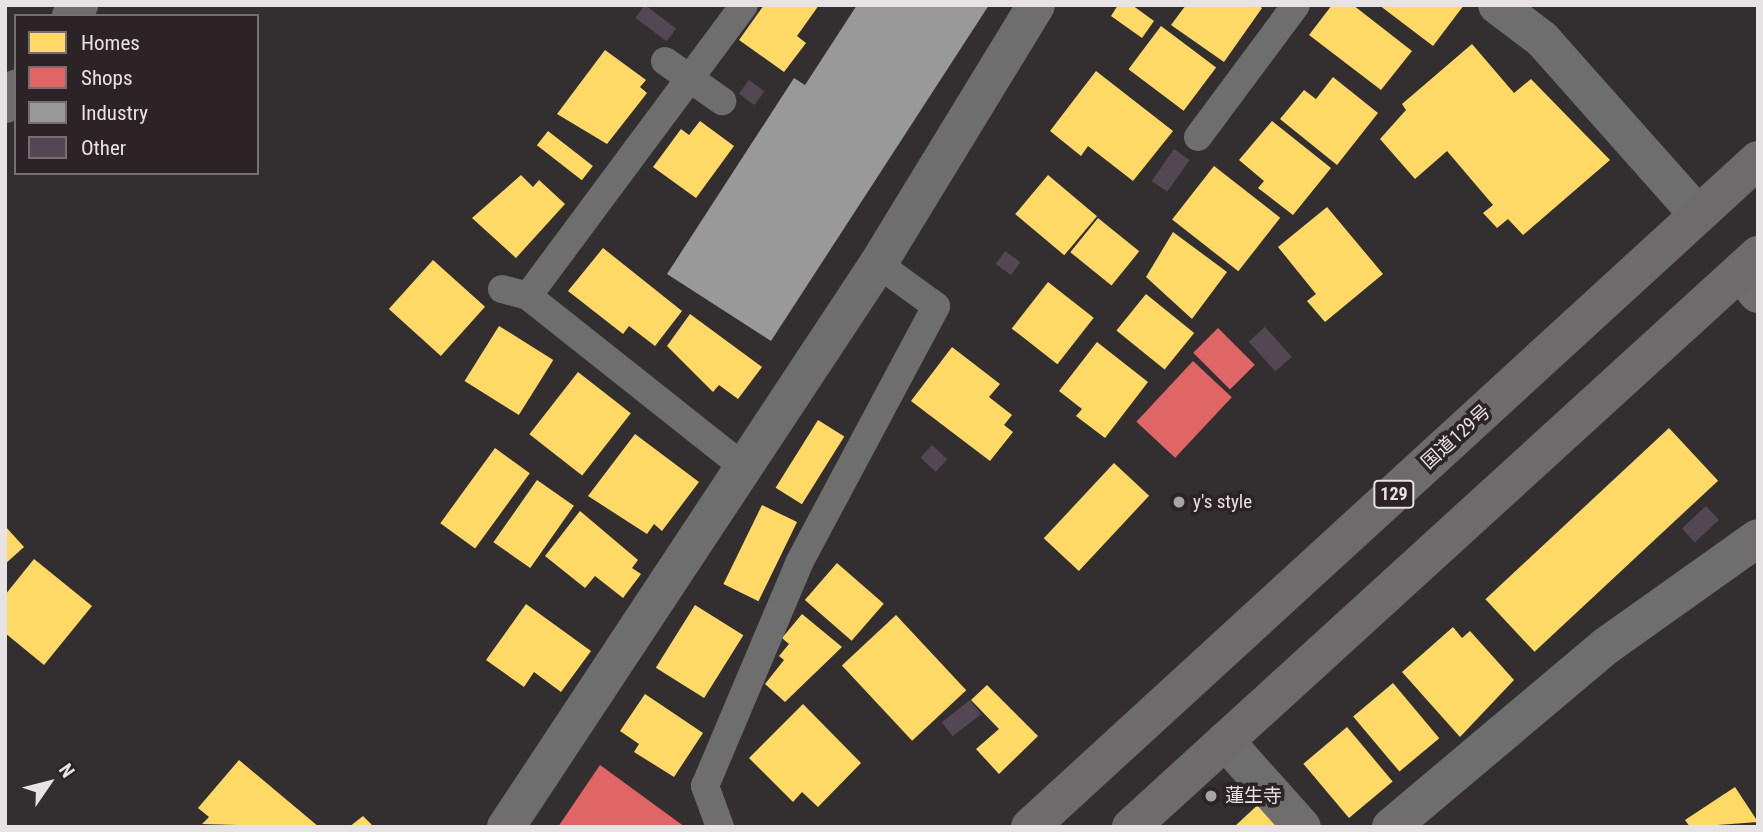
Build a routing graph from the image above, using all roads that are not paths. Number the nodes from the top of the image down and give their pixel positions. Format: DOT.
graph roads {
  1 [pos="744,5"];
  2 [pos="1036,5"];
  3 [pos="1296,5"];
  4 [pos="1497,5"];
  5 [pos="665,61"];
  6 [pos="691,77"];
  7 [pos="722,101"];
  8 [pos="1198,137"];
  9 [pos="1758,160"];
  10 [pos="1698,215"];
  11 [pos="878,264"];
  12 [pos="1752,274"];
  13 [pos="741,465"];
  14 [pos="1758,538"];
  15 [pos="1225,741"];
  16 [pos="506,827"];
  17 [pos="720,827"];
  18 [pos="1030,827"];
  19 [pos="1131,827"];
  20 [pos="1303,827"];
  21 [pos="1391,827"];
  1 -- 6 [label="lane"];
  2 -- 11 [label="street"];
  3 -- 8 [label="lane"];
  4 -- 10 [label="street"];
  5 -- 6 [label="lane"];
  6 -- 7 [label="lane"];
  6 -- 13 [label="lane"];
  9 -- 10 [label="highway, 国道129号 / 129"];
  10 -- 18 [label="highway, 国道129号 / 129"];
  11 -- 13 [label="street"];
  11 -- 17 [label="lane"];
  12 -- 15 [label="highway"];
  13 -- 16 [label="street"];
  14 -- 21 [label="street"];
  15 -- 19 [label="highway"];
  15 -- 20 [label="street"];
}
